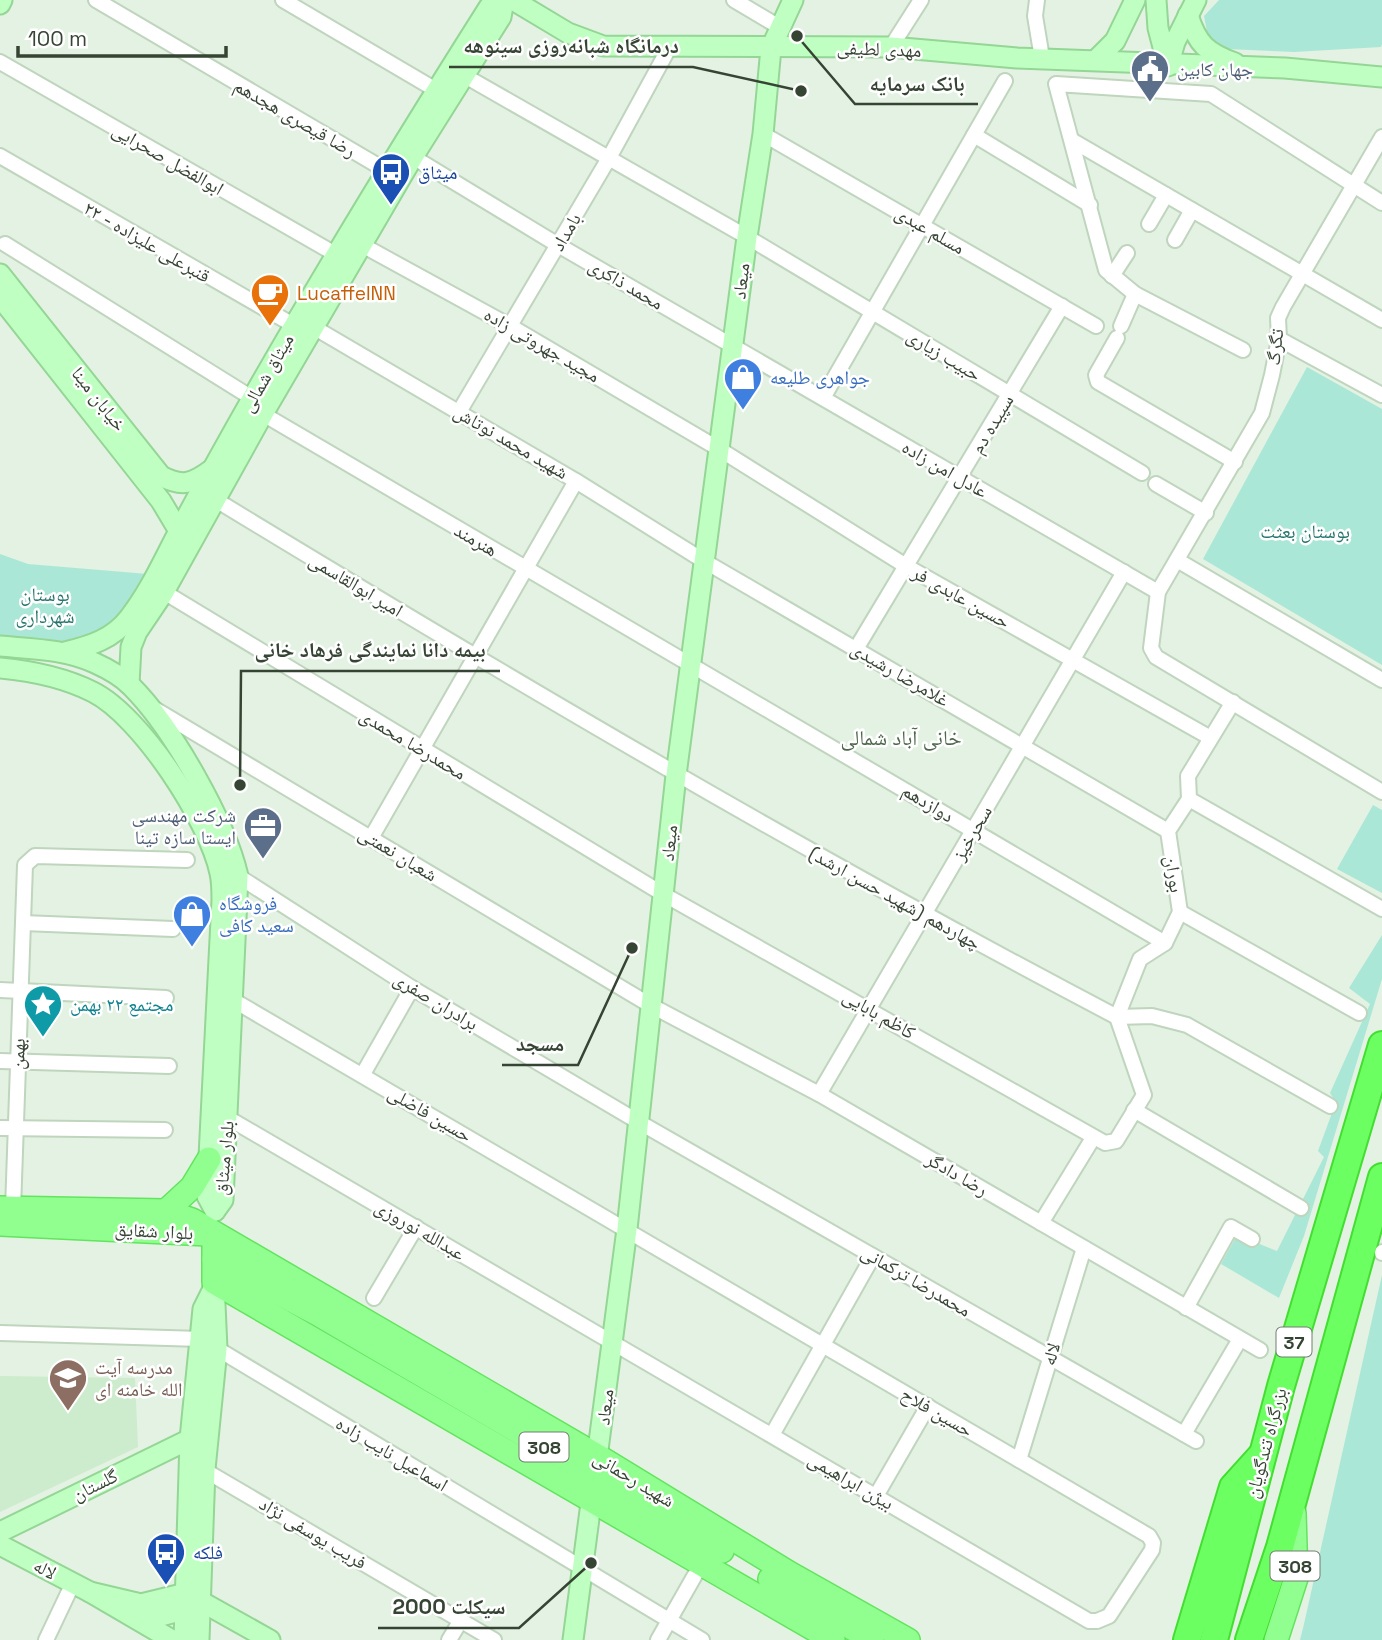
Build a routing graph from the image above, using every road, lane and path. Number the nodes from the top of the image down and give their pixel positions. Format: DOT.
graph roads {
  1 [pos="96,0"];
  2 [pos="283,0"];
  3 [pos="498,0"];
  4 [pos="504,0"];
  5 [pos="513,0"];
  6 [pos="734,0"];
  7 [pos="793,0"];
  8 [pos="921,0"];
  9 [pos="1037,0"];
  10 [pos="1135,0"];
  11 [pos="1156,0"];
  12 [pos="1192,7"];
  13 [pos="781,28"];
  14 [pos="891,47"];
  15 [pos="668,48"];
  16 [pos="771,48"];
  17 [pos="1042,58"];
  18 [pos="1096,60"];
  19 [pos="0,62"];
  20 [pos="1168,65"];
  21 [pos="1249,69"];
  22 [pos="465,76"];
  23 [pos="1382,77"];
  24 [pos="1006,80"];
  25 [pos="436,90"];
  26 [pos="1166,90"];
  27 [pos="763,134"];
  28 [pos="974,135"];
  29 [pos="1382,137"];
  30 [pos="1073,141"];
  31 [pos="0,156"];
  32 [pos="413,157"];
  33 [pos="609,158"];
  34 [pos="387,172"];
  35 [pos="1356,187"];
  36 [pos="1166,195"];
  37 [pos="1382,203"];
  38 [pos="1090,205"];
  39 [pos="1192,210"];
  40 [pos="1149,224"];
  41 [pos="922,225"];
  42 [pos="747,237"];
  43 [pos="1175,240"];
  44 [pos="5,244"];
  45 [pos="362,244"];
  46 [pos="558,245"];
  47 [pos="1127,253"];
  48 [pos="337,255"];
  49 [pos="0,274"];
  50 [pos="1304,274"];
  51 [pos="1112,276"];
  52 [pos="1135,294"];
  53 [pos="0,297"];
  54 [pos="1062,306"];
  55 [pos="872,312"];
  56 [pos="1382,320"];
  57 [pos="295,326"];
  58 [pos="510,326"];
  59 [pos="1096,326"];
  60 [pos="315,328"];
  61 [pos="1279,339"];
  62 [pos="732,346"];
  63 [pos="1243,350"];
  64 [pos="1009,394"];
  65 [pos="1382,395"];
  66 [pos="823,398"];
  67 [pos="258,406"];
  68 [pos="458,412"];
  69 [pos="719,449"];
  70 [pos="1235,462"];
  71 [pos="214,467"];
  72 [pos="1142,474"];
  73 [pos="960,477"];
  74 [pos="576,481"];
  75 [pos="1156,484"];
  76 [pos="216,500"];
  77 [pos="1206,513"];
  78 [pos="186,536"];
  79 [pos="1177,560"];
  80 [pos="704,561"];
  81 [pos="906,566"];
  82 [pos="526,569"];
  83 [pos="1124,572"];
  84 [pos="164,592"];
  85 [pos="1158,592"];
  86 [pos="0,646"];
  87 [pos="856,649"];
  88 [pos="65,652"];
  89 [pos="475,657"];
  90 [pos="1073,660"];
  91 [pos="691,663"];
  92 [pos="0,668"];
  93 [pos="1382,680"];
  94 [pos="129,684"];
  95 [pos="1233,702"];
  96 [pos="145,703"];
  97 [pos="1209,737"];
  98 [pos="1023,746"];
  99 [pos="422,750"];
  100 [pos="676,775"];
  101 [pos="1382,792"];
  102 [pos="1189,799"];
  103 [pos="974,830"];
  104 [pos="1168,831"];
  105 [pos="371,838"];
  106 [pos="187,860"];
  107 [pos="238,876"];
  108 [pos="663,894"];
  109 [pos="1382,909"];
  110 [pos="1180,912"];
  111 [pos="924,915"];
  112 [pos="23,923"];
  113 [pos="173,929"];
  114 [pos="1165,943"];
  115 [pos="412,988"];
  116 [pos="0,990"];
  117 [pos="20,990"];
  118 [pos="166,998"];
  119 [pos="233,1000"];
  120 [pos="650,1004"];
  121 [pos="870,1008"];
  122 [pos="1359,1013"];
  123 [pos="1117,1017"];
  124 [pos="1382,1045"];
  125 [pos="0,1061"];
  126 [pos="18,1062"];
  127 [pos="169,1066"];
  128 [pos="363,1074"];
  129 [pos="819,1094"];
  130 [pos="1330,1106"];
  131 [pos="1134,1110"];
  132 [pos="228,1118"];
  133 [pos="637,1121"];
  134 [pos="0,1128"];
  135 [pos="16,1129"];
  136 [pos="165,1130"];
  137 [pos="1093,1138"];
  138 [pos="209,1159"];
  139 [pos="1382,1177"];
  140 [pos="1301,1208"];
  141 [pos="166,1211"];
  142 [pos="4,1214"];
  143 [pos="215,1222"];
  144 [pos="1041,1223"];
  145 [pos="416,1227"];
  146 [pos="627,1229"];
  147 [pos="1252,1239"];
  148 [pos="1084,1248"];
  149 [pos="873,1256"];
  150 [pos="214,1259"];
  151 [pos="214,1286"];
  152 [pos="374,1298"];
  153 [pos="1186,1308"];
  154 [pos="0,1332"];
  155 [pos="1240,1339"];
  156 [pos="613,1342"];
  157 [pos="209,1344"];
  158 [pos="823,1344"];
  159 [pos="1260,1350"];
  160 [pos="1050,1357"];
  161 [pos="928,1406"];
  162 [pos="772,1435"];
  163 [pos="190,1438"];
  164 [pos="1264,1452"];
  165 [pos="1019,1460"];
  166 [pos="197,1467"];
  167 [pos="596,1478"];
  168 [pos="1294,1489"];
  169 [pos="876,1496"];
  170 [pos="0,1532"];
  171 [pos="0,1545"];
  172 [pos="583,1569"];
  173 [pos="695,1576"];
  174 [pos="82,1588"];
  175 [pos="193,1603"];
  176 [pos="461,1620"];
  177 [pos="669,1620"];
  178 [pos="1089,1620"];
  179 [pos="142,1621"];
  180 [pos="1188,1633"];
  181 [pos="46,1640"];
  182 [pos="172,1640"];
  183 [pos="184,1640"];
  184 [pos="199,1640"];
  185 [pos="270,1640"];
  186 [pos="449,1640"];
  187 [pos="494,1640"];
  188 [pos="573,1640"];
  189 [pos="658,1640"];
  190 [pos="702,1640"];
  191 [pos="832,1640"];
  192 [pos="872,1640"];
  193 [pos="908,1640"];
  194 [pos="1214,1640"];
  195 [pos="1249,1640"];
  196 [pos="1276,1640"];
  1 -- 34 [label="street, رضا قیصری هجدهم"];
  2 -- 25 [label="street"];
  3 -- 25 [label="main road, میثاق شمالی"];
  4 -- 22 [label="main road, میثاق شمالی"];
  5 -- 15 [label="main road, مهدی لطیفی"];
  6 -- 13 [label="street"];
  7 -- 13 [label="main road"];
  8 -- 14 [label="street"];
  9 -- 17 [label="street"];
  10 -- 18 [label="main road"];
  11 -- 20 [label="main road"];
  12 -- 20 [label="main road"];
  12 -- 21 [label="main road"];
  13 -- 16 [label="main road"];
  14 -- 16 [label="main road, مهدی لطیفی"];
  14 -- 17 [label="main road, مهدی لطیفی"];
  15 -- 16 [label="main road, مهدی لطیفی"];
  15 -- 33 [label="street, بامداد"];
  16 -- 27 [label="main road, میعاد"];
  17 -- 18 [label="main road, مهدی لطیفی"];
  18 -- 20 [label="main road, مهدی لطیفی"];
  19 -- 48 [label="street, ابوالفضل صحرایی"];
  20 -- 21 [label="main road, مهدی لطیفی"];
  20 -- 26 [label="street"];
  21 -- 23 [label="main road, مهدی لطیفی"];
  22 -- 32 [label="main road, میثاق شمالی"];
  22 -- 33 [label="street, حبیب زیاری"];
  24 -- 28 [label="street"];
  25 -- 34 [label="main road, میثاق شمالی"];
  26 -- 30 [label="street"];
  26 -- 35 [label="street"];
  27 -- 41 [label="street, مسلم عبدی"];
  27 -- 42 [label="main road, میعاد"];
  28 -- 38 [label="street"];
  28 -- 41 [label="street"];
  29 -- 35 [label="street, تگرگ"];
  30 -- 36 [label="street"];
  30 -- 38 [label="street"];
  31 -- 57 [label="street, قنبرعلی علیزاده - ۲۲"];
  32 -- 45 [label="main road, میثاق شمالی"];
  32 -- 46 [label="street, محمد ذاکری"];
  33 -- 42 [label="street, حبیب زیاری"];
  33 -- 46 [label="street, بامداد"];
  34 -- 48 [label="main road, میثاق شمالی"];
  35 -- 37 [label="street"];
  35 -- 50 [label="street, تگرگ"];
  36 -- 39 [label="street"];
  36 -- 40 [label="street"];
  38 -- 51 [label="street"];
  39 -- 43 [label="street"];
  39 -- 50 [label="street"];
  41 -- 54 [label="street, مسلم عبدی"];
  41 -- 55 [label="street"];
  42 -- 55 [label="street, حبیب زیاری"];
  42 -- 62 [label="main road, میعاد"];
  44 -- 67 [label="street, هنرمند"];
  45 -- 58 [label="street, مجید جهروتی زاده"];
  45 -- 60 [label="main road, میثاق شمالی"];
  46 -- 58 [label="street, بامداد"];
  46 -- 62 [label="street, محمد ذاکری"];
  47 -- 51 [label="street"];
  48 -- 57 [label="main road, میثاق شمالی"];
  49 -- 71 [label="main road, خیابان مینا"];
  50 -- 56 [label="street"];
  50 -- 61 [label="street, تگرگ"];
  51 -- 52 [label="street"];
  52 -- 63 [label="street"];
  52 -- 70 [label="street"];
  53 -- 78 [label="main road, خیابان مینا"];
  54 -- 59 [label="street, مسلم عبدی"];
  54 -- 64 [label="street, سپیده دم"];
  55 -- 64 [label="street, حبیب زیاری"];
  55 -- 66 [label="street"];
  57 -- 67 [label="main road, میثاق شمالی"];
  58 -- 68 [label="street, بامداد"];
  58 -- 69 [label="street, مجید جهروتی زاده"];
  60 -- 67 [label="main road, میثاق شمالی"];
  60 -- 68 [label="street, شهید محمد نوتاش"];
  61 -- 65 [label="street"];
  61 -- 70 [label="street, تگرگ"];
  62 -- 66 [label="street, عادل امن زاده"];
  62 -- 69 [label="main road, میعاد"];
  64 -- 72 [label="street, حبیب زیاری"];
  64 -- 73 [label="street, سپیده دم"];
  66 -- 73 [label="street, عادل امن زاده"];
  67 -- 71 [label="main road, میثاق شمالی"];
  67 -- 76 [label="main road, میثاق شمالی"];
  67 -- 82 [label="street, هنرمند"];
  68 -- 74 [label="street, شهید محمد نوتاش"];
  69 -- 80 [label="main road, میعاد"];
  69 -- 81 [label="street, حسین عابدی‌ فر"];
  70 -- 77 [label="street, تگرگ"];
  71 -- 78 [label="main road, میثاق شمالی"];
  73 -- 81 [label="street, سپیده دم"];
  73 -- 83 [label="street, عادل امن زاده"];
  74 -- 80 [label="street, شهید محمد نوتاش"];
  74 -- 82 [label="street"];
  75 -- 77 [label="street"];
  76 -- 78 [label="main road, میثاق شمالی"];
  76 -- 89 [label="street, امیر ابوالقاسمی"];
  77 -- 79 [label="street, تگرگ"];
  78 -- 84 [label="main road, میثاق شمالی"];
  78 -- 88 [label="main road, میثاق شمالی"];
  79 -- 85 [label="street"];
  79 -- 93 [label="street"];
  80 -- 87 [label="street, غلامرضا رشیدی"];
  80 -- 91 [label="main road, میعاد"];
  81 -- 87 [label="street, سپیده دم"];
  81 -- 90 [label="street, حسین عابدی‌ فر"];
  82 -- 89 [label="street"];
  82 -- 91 [label="street, هنرمند"];
  83 -- 85 [label="street, عادل امن زاده"];
  83 -- 90 [label="street, سحرخیز"];
  84 -- 94 [label="main road, میثاق شمالی"];
  84 -- 99 [label="street, محمدرضا محمدی"];
  85 -- 95 [label="street"];
  86 -- 88 [label="main road"];
  87 -- 98 [label="street, غلامرضا رشیدی"];
  88 -- 94 [label="main road, بلوار میثاق"];
  89 -- 99 [label="street"];
  89 -- 100 [label="street, امیر ابوالقاسمی"];
  90 -- 97 [label="street, حسین عابدی‌ فر"];
  90 -- 98 [label="street, سحرخیز"];
  91 -- 100 [label="main road, میعاد"];
  91 -- 103 [label="street, دوازدهم"];
  92 -- 138 [label="main road, بلوار میثاق"];
  94 -- 96 [label="main road, بلوار میثاق"];
  95 -- 97 [label="street, بوران"];
  95 -- 101 [label="street"];
  96 -- 105 [label="street, شعبان نعمتی"];
  96 -- 107 [label="main road, بلوار میثاق"];
  97 -- 102 [label="street, بوران"];
  98 -- 103 [label="street, سحرخیز"];
  98 -- 104 [label="street, غلامرضا رشیدی"];
  99 -- 105 [label="street"];
  99 -- 108 [label="street, محمدرضا محمدی"];
  100 -- 108 [label="main road, میعاد"];
  100 -- 111 [label="street, چهاردهم (شهید حسن ارشد)"];
  102 -- 104 [label="street, بوران"];
  102 -- 109 [label="street"];
  103 -- 111 [label="street, سحرخیز"];
  103 -- 114 [label="street, دوازدهم"];
  104 -- 110 [label="street, بوران"];
  105 -- 120 [label="street, شعبان نعمتی"];
  106 -- 112 [label="street, بهمن"];
  107 -- 115 [label="street, برادران صفری"];
  107 -- 119 [label="main road, بلوار میثاق"];
  108 -- 120 [label="main road, میعاد"];
  108 -- 121 [label="street, کاظم بابایی"];
  110 -- 114 [label="street, بوران"];
  110 -- 122 [label="street"];
  111 -- 121 [label="street, سحرخیز"];
  111 -- 123 [label="street, چهاردهم (شهید حسن ارشد)"];
  112 -- 113 [label="street"];
  112 -- 117 [label="street, بهمن"];
  114 -- 123 [label="street, بوران"];
  115 -- 128 [label="street"];
  115 -- 133 [label="street, برادران صفری"];
  116 -- 117 [label="street"];
  117 -- 118 [label="street"];
  117 -- 126 [label="street, بهمن"];
  119 -- 128 [label="street, حسین فاضلی"];
  119 -- 132 [label="main road, بلوار میثاق"];
  120 -- 129 [label="street, رضا دادگر"];
  120 -- 133 [label="main road, میعاد"];
  121 -- 129 [label="street, سحرخیز"];
  121 -- 137 [label="street, کاظم بابایی"];
  123 -- 130 [label="street"];
  123 -- 131 [label="street"];
  124 -- 164 [label="highway, بزرگراه تندگویان / 37"];
  125 -- 126 [label="street"];
  126 -- 127 [label="street"];
  126 -- 135 [label="street, بهمن"];
  128 -- 146 [label="street, حسین فاضلی"];
  129 -- 144 [label="street, رضا دادگر"];
  131 -- 137 [label="street"];
  131 -- 140 [label="street"];
  132 -- 143 [label="main road, بلوار میثاق"];
  132 -- 145 [label="street, عبدالله نوروزی"];
  133 -- 146 [label="main road, میعاد"];
  133 -- 149 [label="street, محمدرضا ترکمانی"];
  134 -- 135 [label="street"];
  135 -- 136 [label="street"];
  135 -- 142 [label="street, بهمن"];
  137 -- 144 [label="street"];
  138 -- 141 [label="main road"];
  138 -- 143 [label="main road, بلوار میثاق"];
  139 -- 168 [label="highway, بزرگراه تندگویان / 37"];
  141 -- 142 [label="main road, بلوار شقایق / 308"];
  141 -- 143 [label="main road, بلوار شقایق / 308"];
  142 -- 143 [label="main road, بلوار شقایق / 308"];
  143 -- 150 [label="main road"];
  143 -- 167 [label="main road, شهید رحمانی / 308"];
  144 -- 148 [label="street, رضا دادگر"];
  145 -- 152 [label="street"];
  145 -- 156 [label="street, عبدالله نوروزی"];
  146 -- 156 [label="main road, میعاد"];
  146 -- 158 [label="street, حسین فلاح"];
  147 -- 153 [label="street"];
  148 -- 153 [label="street, رضا دادگر"];
  148 -- 160 [label="street, لاله"];
  149 -- 158 [label="street"];
  149 -- 160 [label="street, محمدرضا ترکمانی"];
  150 -- 151 [label="main road"];
  150 -- 167 [label="main road, شهید رحمانی / 308"];
  151 -- 157 [label="main road"];
  151 -- 167 [label="main road, شهید رحمانی / 308"];
  153 -- 155 [label="street, رضا دادگر"];
  154 -- 157 [label="street"];
  155 -- 159 [label="street, رضا دادگر"];
  155 -- 160 [label="street, محمدرضا ترکمانی"];
  156 -- 162 [label="street, بیژن ابراهیمی"];
  156 -- 167 [label="main road, میعاد"];
  157 -- 163 [label="main road"];
  157 -- 166 [label="main road"];
  157 -- 172 [label="street, اسماعیل نایب زاده"];
  158 -- 161 [label="street, حسین فلاح"];
  158 -- 162 [label="street"];
  160 -- 165 [label="street, لاله"];
  161 -- 165 [label="street, حسین فلاح"];
  161 -- 169 [label="street"];
  162 -- 169 [label="street, بیژن ابراهیمی"];
  163 -- 166 [label="main road"];
  163 -- 170 [label="main road, گلستان"];
  164 -- 180 [label="highway"];
  164 -- 194 [label="highway, بزرگراه تندگویان / 37"];
  165 -- 178 [label="street, حسین فلاح"];
  166 -- 175 [label="main road"];
  166 -- 176 [label="street, فریب یوسفی نژاد"];
  167 -- 172 [label="main road, میعاد"];
  167 -- 191 [label="main road, شهید رحمانی / 308"];
  167 -- 192 [label="main road, شهید رحمانی / 308"];
  167 -- 193 [label="main road, شهید رحمانی"];
  168 -- 195 [label="highway, بزرگراه تندگویان / 37"];
  168 -- 196 [label="main road, 308"];
  169 -- 178 [label="street, بیژن ابراهیمی"];
  171 -- 174 [label="main road, لاله"];
  172 -- 177 [label="street, اسماعیل نایب زاده"];
  172 -- 188 [label="main road, میعاد"];
  173 -- 177 [label="street"];
  174 -- 175 [label="main road"];
  174 -- 179 [label="main road"];
  174 -- 181 [label="street"];
  175 -- 179 [label="main road"];
  175 -- 183 [label="main road"];
  175 -- 184 [label="main road"];
  175 -- 185 [label="main road"];
  176 -- 186 [label="street"];
  176 -- 187 [label="street, فریب یوسفی نژاد"];
  177 -- 189 [label="street"];
  177 -- 190 [label="street, اسماعیل نایب زاده"];
  179 -- 182 [label="main road"];
}
